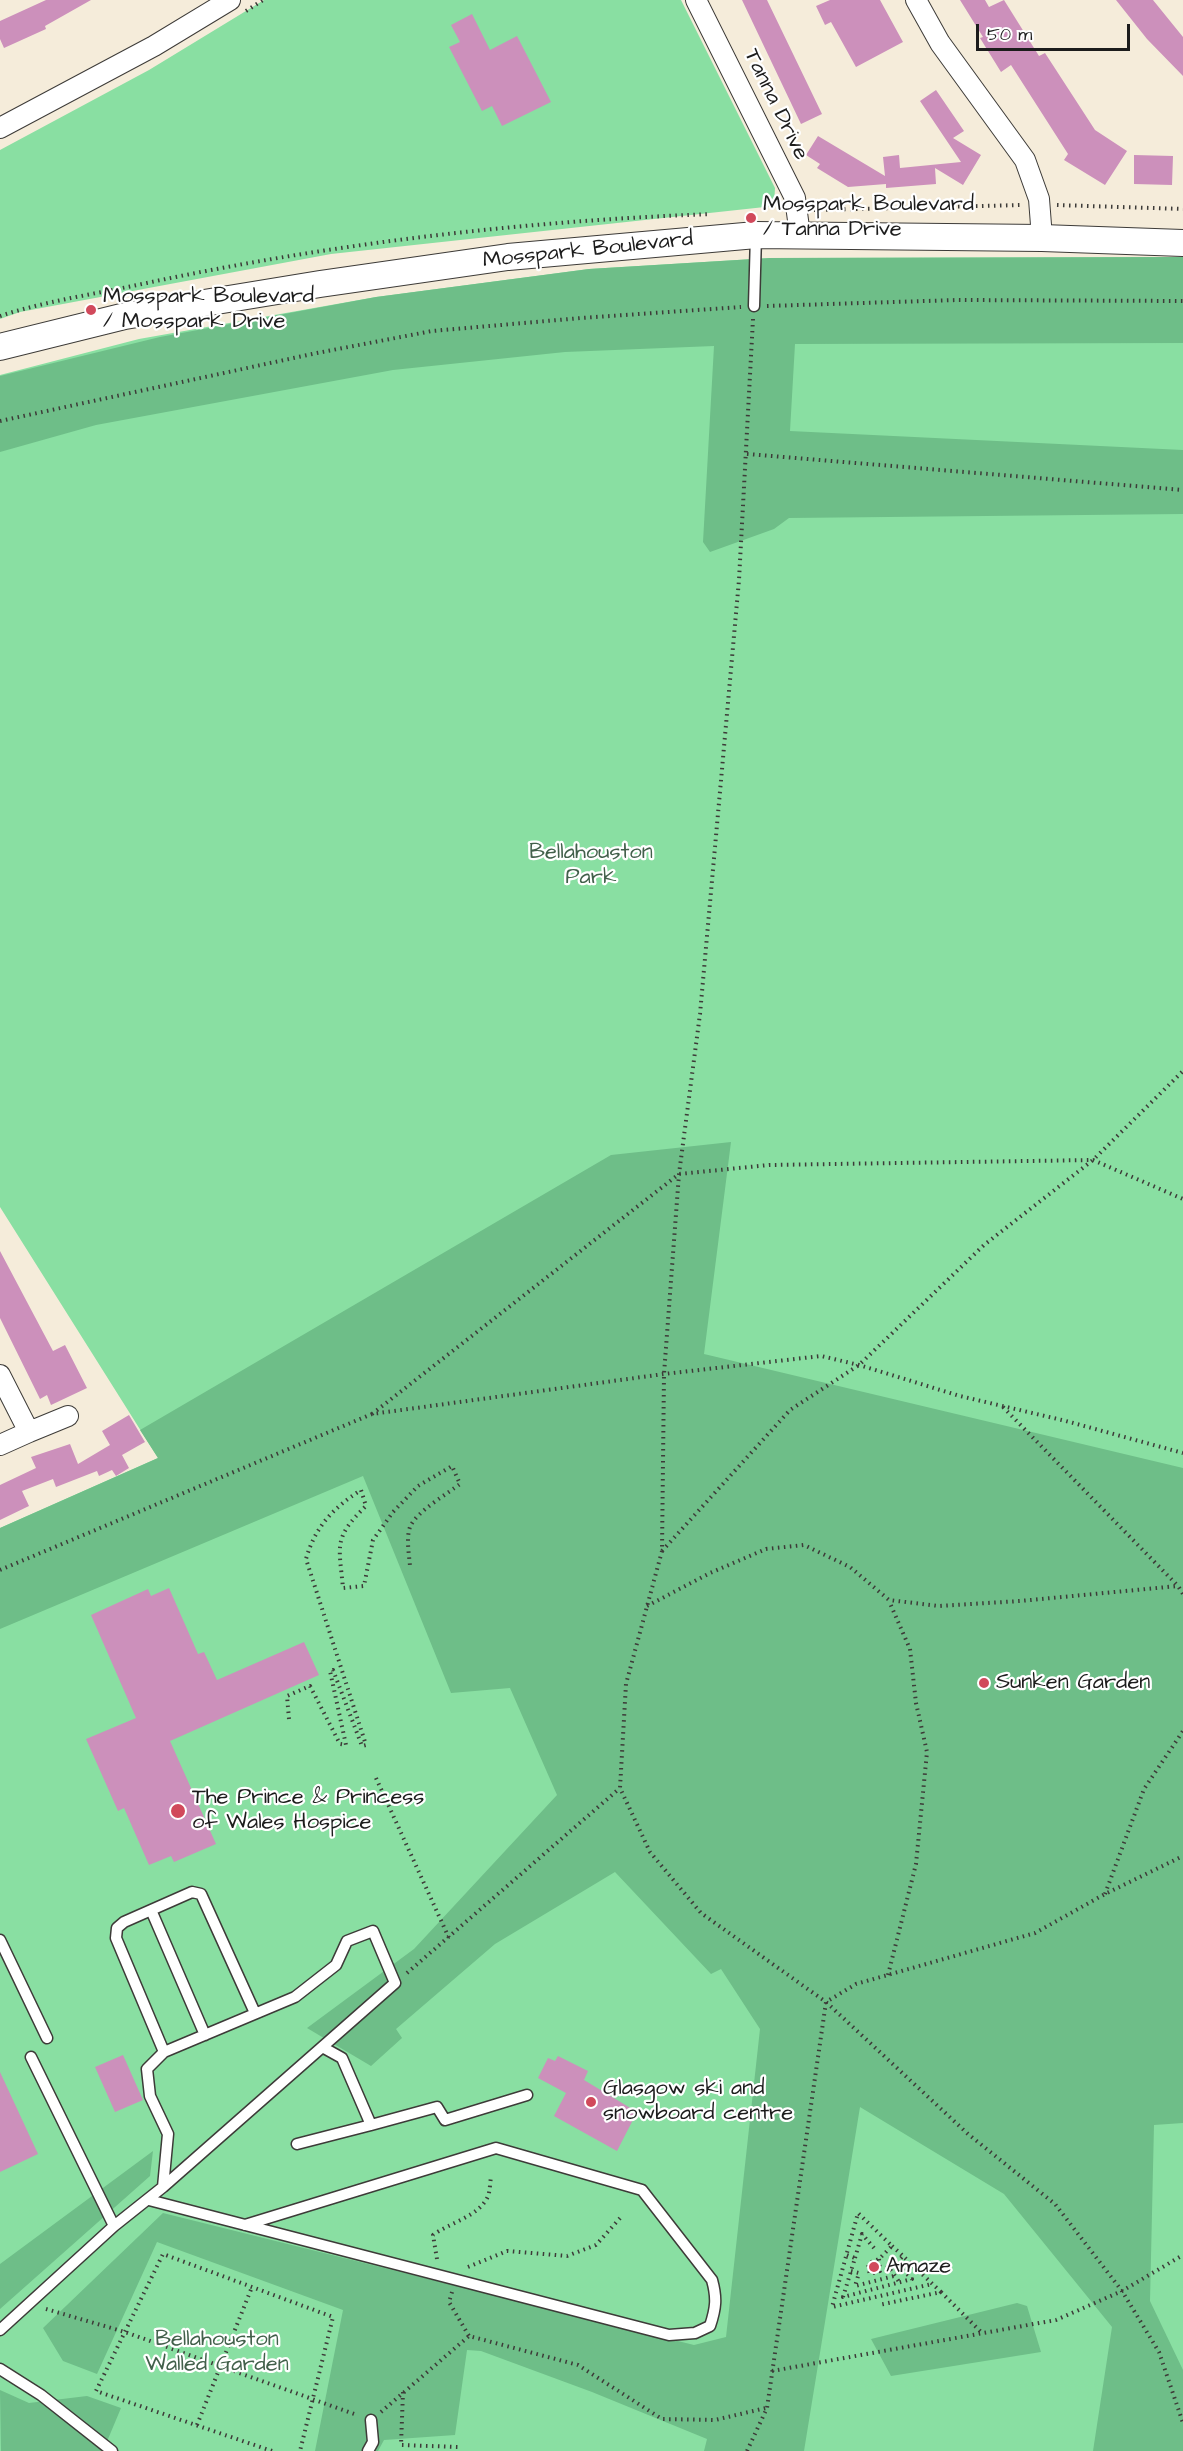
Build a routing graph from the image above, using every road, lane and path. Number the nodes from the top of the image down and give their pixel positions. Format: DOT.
graph roads {
  1 [pos="230,0"];
  2 [pos="696,0"];
  3 [pos="916,0"];
  4 [pos="0,128"];
  5 [pos="756,235"];
  6 [pos="800,235"];
  7 [pos="1042,238"];
  8 [pos="1183,243"];
  9 [pos="1183,301"];
  10 [pos="754,306"];
  11 [pos="0,347"];
  12 [pos="0,421"];
  13 [pos="747,454"];
  14 [pos="1183,490"];
  15 [pos="1183,1071"];
  16 [pos="1094,1160"];
  17 [pos="679,1174"];
  18 [pos="1183,1199"];
  19 [pos="859,1365"];
  20 [pos="663,1374"];
  21 [pos="0,1375"];
  22 [pos="1003,1406"];
  23 [pos="372,1414"];
  24 [pos="68,1416"];
  25 [pos="29,1432"];
  26 [pos="0,1445"];
  27 [pos="1183,1453"];
  28 [pos="662,1551"];
  29 [pos="410,1566"];
  30 [pos="0,1570"];
  31 [pos="1178,1586"];
  32 [pos="1183,1594"];
  33 [pos="889,1600"];
  34 [pos="647,1606"];
  35 [pos="289,1719"];
  36 [pos="1183,1731"];
  37 [pos="376,1778"];
  38 [pos="620,1788"];
  39 [pos="1183,1856"];
  40 [pos="1105,1894"];
  41 [pos="151,1910"];
  42 [pos="449,1938"];
  43 [pos="0,1940"];
  44 [pos="888,1975"];
  45 [pos="395,1983"];
  46 [pos="826,2001"];
  47 [pos="255,2013"];
  48 [pos="205,2035"];
  49 [pos="47,2038"];
  50 [pos="324,2048"];
  51 [pos="164,2052"];
  52 [pos="31,2057"];
  53 [pos="527,2095"];
  54 [pos="371,2125"];
  55 [pos="297,2144"];
  56 [pos="491,2177"];
  57 [pos="163,2187"];
  58 [pos="149,2200"];
  59 [pos="621,2217"];
  60 [pos="245,2225"];
  61 [pos="114,2226"];
  62 [pos="892,2246"];
  63 [pos="874,2248"];
  64 [pos="847,2255"];
  65 [pos="1183,2255"];
  66 [pos="903,2256"];
  67 [pos="855,2258"];
  68 [pos="879,2259"];
  69 [pos="886,2265"];
  70 [pos="851,2271"];
  71 [pos="894,2276"];
  72 [pos="456,2278"];
  73 [pos="900,2283"];
  74 [pos="932,2284"];
  75 [pos="252,2287"];
  76 [pos="1122,2291"];
  77 [pos="940,2292"];
  78 [pos="30,2304"];
  79 [pos="879,2305"];
  80 [pos="0,2330"];
  81 [pos="125,2332"];
  82 [pos="982,2333"];
  83 [pos="469,2336"];
  84 [pos="221,2367"];
  85 [pos="0,2369"];
  86 [pos="772,2371"];
  87 [pos="404,2392"];
  88 [pos="312,2400"];
  89 [pos="766,2408"];
  90 [pos="371,2421"];
  91 [pos="1183,2423"];
  92 [pos="197,2425"];
  93 [pos="112,2451"];
  94 [pos="272,2451"];
  95 [pos="300,2451"];
  96 [pos="368,2451"];
  97 [pos="458,2451"];
  98 [pos="747,2451"];
  1 -- 4 [label="street"];
  2 -- 6 [label="street, Tanna Drive"];
  3 -- 7 [label="street"];
  5 -- 6 [label="street, Mosspark Boulevard"];
  5 -- 10 [label="lane"];
  5 -- 11 [label="street, Mosspark Boulevard"];
  6 -- 7 [label="street, Mosspark Boulevard"];
  7 -- 8 [label="street, Mosspark Boulevard"];
  9 -- 10 [label="path"];
  10 -- 12 [label="path"];
  10 -- 13 [label="path"];
  13 -- 14 [label="path"];
  13 -- 17 [label="path"];
  15 -- 16 [label="path"];
  16 -- 17 [label="path"];
  16 -- 18 [label="path"];
  16 -- 19 [label="path"];
  17 -- 20 [label="path"];
  17 -- 23 [label="path"];
  19 -- 20 [label="path"];
  19 -- 22 [label="path"];
  19 -- 28 [label="path"];
  20 -- 23 [label="path"];
  20 -- 28 [label="path"];
  21 -- 25 [label="street"];
  22 -- 27 [label="path"];
  22 -- 31 [label="path"];
  23 -- 30 [label="path"];
  24 -- 25 [label="street"];
  25 -- 26 [label="street"];
  28 -- 34 [label="path"];
  29 -- 35 [label="path"];
  31 -- 32 [label="path"];
  31 -- 33 [label="path"];
  33 -- 34 [label="path"];
  33 -- 44 [label="path"];
  34 -- 38 [label="path"];
  36 -- 40 [label="path"];
  37 -- 42 [label="path"];
  38 -- 42 [label="path"];
  38 -- 46 [label="path"];
  39 -- 40 [label="path"];
  40 -- 44 [label="path"];
  41 -- 47 [label="lane"];
  41 -- 48 [label="lane"];
  41 -- 51 [label="lane"];
  42 -- 45 [label="path"];
  43 -- 49 [label="lane"];
  44 -- 46 [label="path"];
  45 -- 47 [label="lane"];
  45 -- 50 [label="lane"];
  46 -- 76 [label="path"];
  46 -- 86 [label="path"];
  47 -- 48 [label="lane"];
  48 -- 51 [label="lane"];
  50 -- 54 [label="lane"];
  50 -- 57 [label="lane"];
  51 -- 57 [label="lane"];
  52 -- 61 [label="lane"];
  53 -- 54 [label="lane"];
  54 -- 55 [label="lane"];
  56 -- 72 [label="path"];
  57 -- 58 [label="lane"];
  58 -- 60 [label="lane"];
  58 -- 61 [label="lane"];
  59 -- 72 [label="path"];
  60 -- 72 [label="lane"];
  60 -- 72 [label="lane"];
  61 -- 78 [label="lane"];
  62 -- 64 [label="path"];
  62 -- 66 [label="path"];
  62 -- 68 [label="path"];
  63 -- 67 [label="path"];
  64 -- 67 [label="path"];
  64 -- 74 [label="path"];
  65 -- 76 [label="path"];
  66 -- 73 [label="path"];
  66 -- 74 [label="path"];
  67 -- 70 [label="path"];
  69 -- 71 [label="path"];
  70 -- 71 [label="path"];
  70 -- 73 [label="path"];
  71 -- 73 [label="path"];
  72 -- 83 [label="path"];
  74 -- 77 [label="path"];
  75 -- 81 [label="path"];
  75 -- 84 [label="path"];
  75 -- 88 [label="path"];
  76 -- 82 [label="path"];
  76 -- 91 [label="path"];
  77 -- 79 [label="path"];
  77 -- 82 [label="path"];
  78 -- 80 [label="lane"];
  78 -- 81 [label="path"];
  81 -- 84 [label="path"];
  81 -- 92 [label="path"];
  82 -- 86 [label="path"];
  83 -- 87 [label="path"];
  83 -- 89 [label="path"];
  84 -- 88 [label="path"];
  84 -- 92 [label="path"];
  85 -- 93 [label="lane"];
  86 -- 89 [label="path"];
  87 -- 90 [label="path"];
  87 -- 97 [label="path"];
  88 -- 90 [label="path"];
  88 -- 95 [label="path"];
  89 -- 98 [label="path"];
  90 -- 96 [label="lane"];
  92 -- 94 [label="path"];
}
